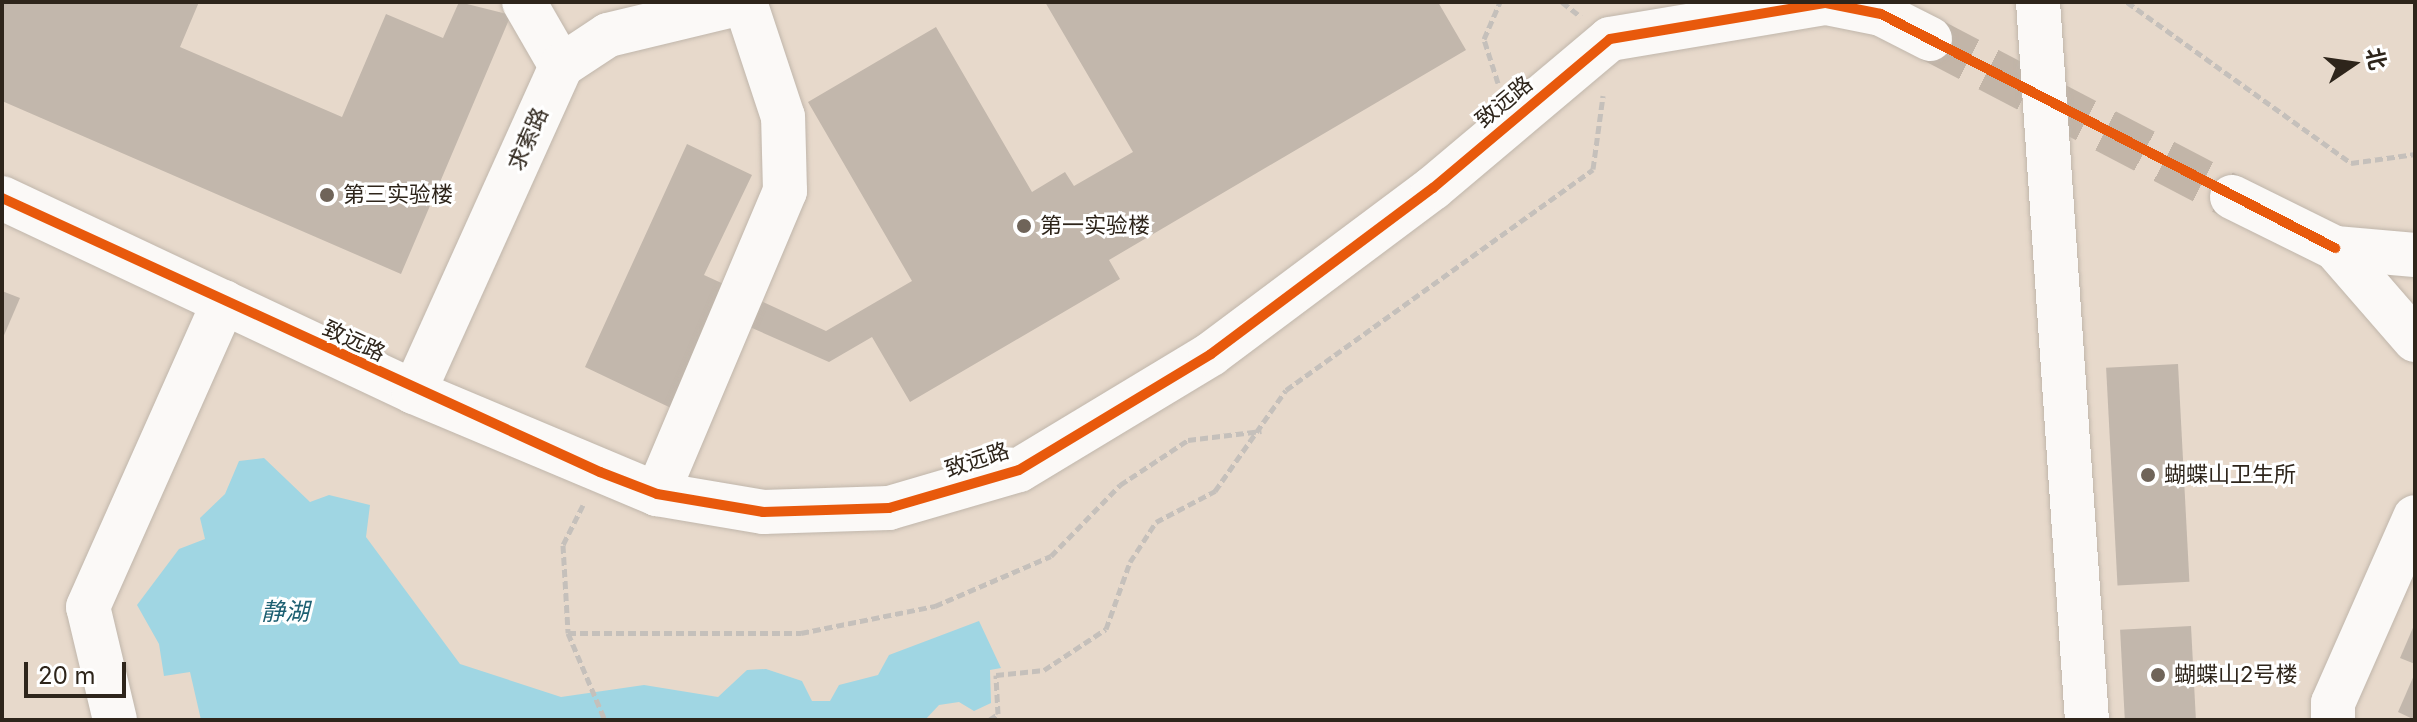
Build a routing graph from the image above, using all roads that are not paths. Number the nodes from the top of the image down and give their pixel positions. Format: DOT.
graph roads {
  1 [pos="524,2"];
  2 [pos="745,2"];
  3 [pos="2049,3"];
  4 [pos="1930,39"];
  5 [pos="561,66"];
  6 [pos="2232,197"];
  7 [pos="2,198"];
  8 [pos="2335,248"];
  9 [pos="2415,255"];
  10 [pos="224,302"];
  11 [pos="2415,340"];
  12 [pos="414,392"];
  13 [pos="657,494"];
  14 [pos="2415,517"];
  15 [pos="115,720"];
  16 [pos="2087,720"];
  17 [pos="2333,720"];
  1 -- 5 [label="street"];
  2 -- 5 [label="street"];
  2 -- 13 [label="street"];
  3 -- 16 [label="street"];
  4 -- 13 [label="street, 致远路"];
  5 -- 12 [label="street, 求索路"];
  6 -- 8 [label="street"];
  7 -- 10 [label="street, 致远路"];
  8 -- 9 [label="street"];
  8 -- 11 [label="street"];
  10 -- 12 [label="street, 致远路"];
  10 -- 15 [label="street"];
  12 -- 13 [label="street, 致远路"];
  14 -- 17 [label="street"];
}
